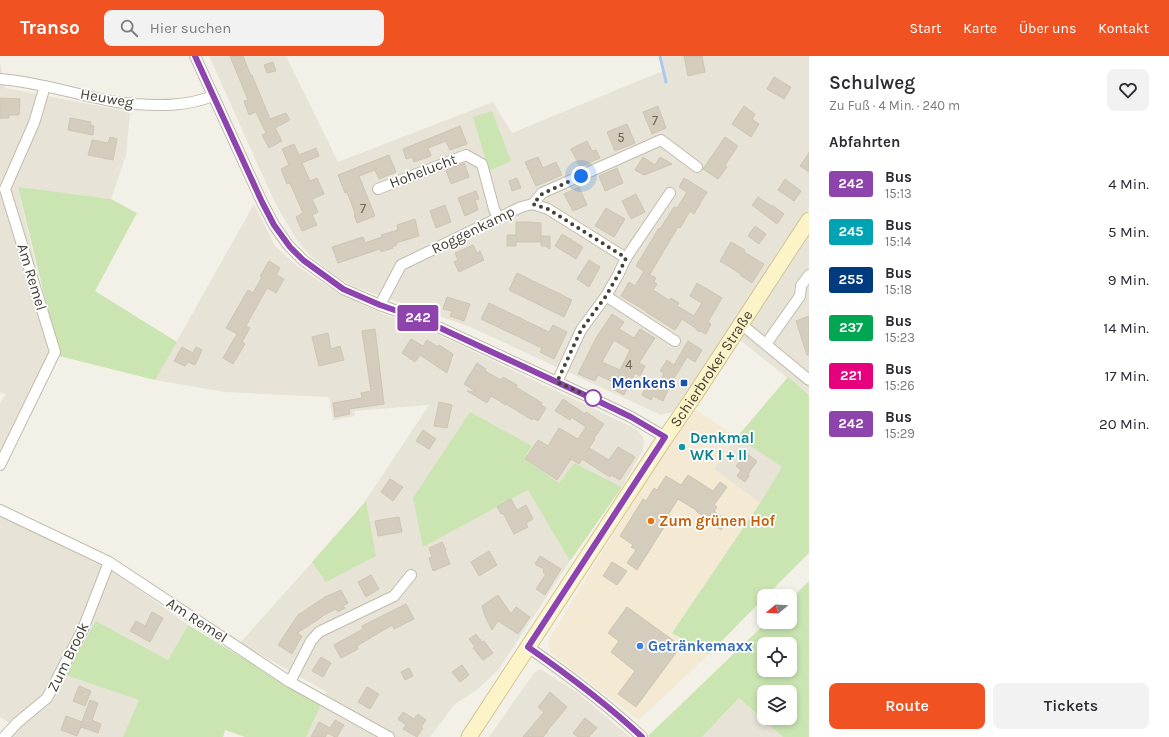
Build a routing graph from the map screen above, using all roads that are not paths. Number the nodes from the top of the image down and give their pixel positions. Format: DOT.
graph roads {
  1 [pos="195,56"];
  2 [pos="0,79"];
  3 [pos="46,86"];
  4 [pos="213,96"];
  5 [pos="697,167"];
  6 [pos="378,188"];
  7 [pos="670,193"];
  8 [pos="533,204"];
  9 [pos="498,218"];
  10 [pos="809,220"];
  11 [pos="626,258"];
  12 [pos="809,275"];
  13 [pos="606,296"];
  14 [pos="380,305"];
  15 [pos="741,324"];
  16 [pos="675,341"];
  17 [pos="766,344"];
  18 [pos="809,380"];
  19 [pos="557,382"];
  20 [pos="665,437"];
  21 [pos="0,464"];
  22 [pos="0,510"];
  23 [pos="109,562"];
  24 [pos="411,575"];
  25 [pos="528,647"];
  26 [pos="290,682"];
  27 [pos="4,737"];
  28 [pos="389,737"];
  29 [pos="469,737"];
  30 [pos="642,737"];
  1 -- 4 [label="street"];
  2 -- 3 [label="street, Heuweg"];
  3 -- 4 [label="street, Heuweg"];
  3 -- 21 [label="street, Am Remel"];
  4 -- 14 [label="street"];
  5 -- 8 [label="street"];
  6 -- 9 [label="street, Hohelucht"];
  7 -- 11 [label="street"];
  8 -- 9 [label="street, Roggenkamp"];
  8 -- 11 [label="street, Roggenkamp"];
  9 -- 14 [label="street, Roggenkamp"];
  10 -- 15 [label="main road, Schierbroker Straße"];
  11 -- 13 [label="street"];
  12 -- 17 [label="street"];
  13 -- 16 [label="street"];
  13 -- 19 [label="street"];
  14 -- 19 [label="street"];
  15 -- 17 [label="street"];
  15 -- 20 [label="main road, Schierbroker Straße"];
  17 -- 18 [label="street"];
  19 -- 20 [label="street"];
  20 -- 25 [label="main road, Schierbroker Straße"];
  22 -- 23 [label="street, Am Remel"];
  23 -- 26 [label="street, Am Remel"];
  23 -- 27 [label="street, Zum Brook"];
  24 -- 26 [label="street"];
  25 -- 29 [label="main road, Schierbroker Straße"];
  25 -- 30 [label="street"];
  26 -- 28 [label="street, Am Remel"];
}
